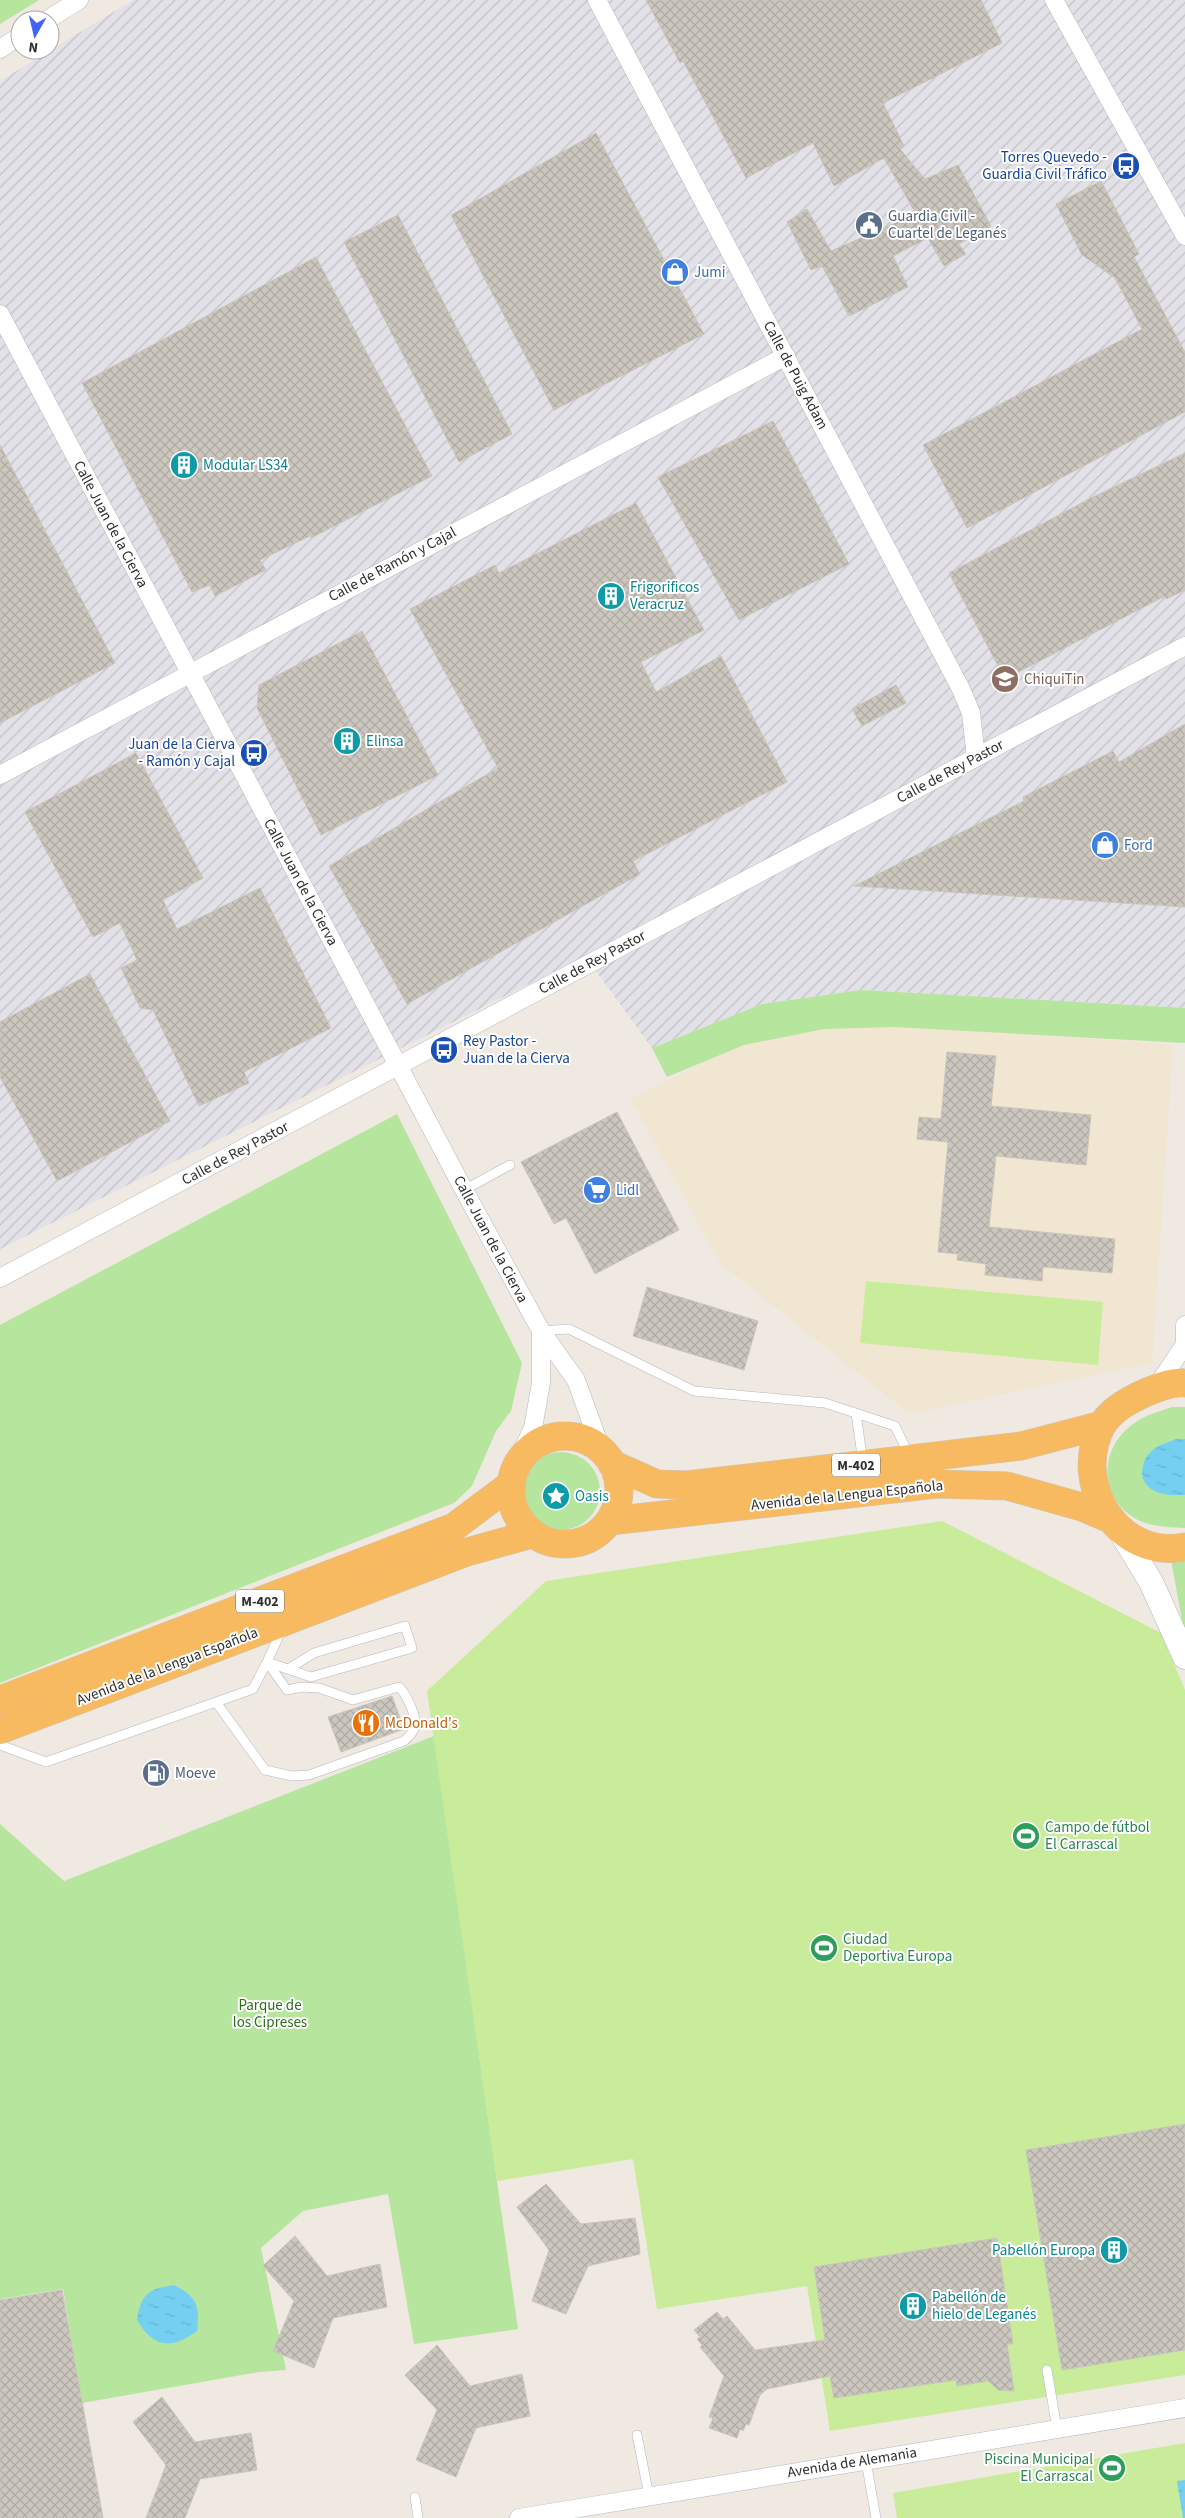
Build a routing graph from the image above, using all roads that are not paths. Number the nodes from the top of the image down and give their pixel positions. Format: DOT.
graph roads {
  1 [pos="79,0"];
  2 [pos="597,0"];
  3 [pos="1054,0"];
  4 [pos="60,12"];
  5 [pos="1185,236"];
  6 [pos="0,314"];
  7 [pos="786,356"];
  8 [pos="1185,646"];
  9 [pos="189,673"];
  10 [pos="976,757"];
  11 [pos="0,775"];
  12 [pos="398,1066"];
  13 [pos="510,1166"];
  14 [pos="464,1190"];
  15 [pos="0,1278"];
  16 [pos="1185,1325"];
  17 [pos="541,1331"];
  18 [pos="1184,1347"];
  19 [pos="1185,1383"];
  20 [pos="1155,1389"];
  21 [pos="856,1414"];
  22 [pos="1102,1425"];
  23 [pos="607,1456"];
  24 [pos="910,1457"];
  25 [pos="863,1464"];
  26 [pos="513,1474"];
  27 [pos="610,1522"];
  28 [pos="1115,1525"];
  29 [pos="532,1534"];
  30 [pos="1185,1547"];
  31 [pos="286,1620"];
  32 [pos="1185,1657"];
  33 [pos="267,1662"];
  34 [pos="288,1669"];
  35 [pos="0,1700"];
  36 [pos="216,1702"];
  37 [pos="0,1730"];
  38 [pos="0,1745"];
  39 [pos="1047,2370"];
  40 [pos="1185,2408"];
  41 [pos="1057,2429"];
  42 [pos="637,2435"];
  43 [pos="866,2461"];
  44 [pos="648,2496"];
  45 [pos="415,2497"];
  46 [pos="530,2517"];
  47 [pos="418,2518"];
  48 [pos="876,2518"];
  1 -- 4 [label="street"];
  2 -- 7 [label="street, Calle de Puig Adam"];
  3 -- 5 [label="street"];
  6 -- 9 [label="street, Calle Juan de la Cierva"];
  7 -- 9 [label="street, Calle de Ramón y Cajal"];
  7 -- 10 [label="street, Calle de Puig Adam"];
  8 -- 10 [label="street, Calle de Rey Pastor"];
  9 -- 11 [label="street, Calle de Ramón y Cajal"];
  9 -- 12 [label="street, Calle Juan de la Cierva"];
  10 -- 12 [label="street, Calle de Rey Pastor"];
  12 -- 14 [label="street, Calle Juan de la Cierva"];
  12 -- 15 [label="street, Calle de Rey Pastor"];
  13 -- 14 [label="lane"];
  14 -- 17 [label="street, Calle Juan de la Cierva"];
  16 -- 18 [label="street"];
  17 -- 21 [label="lane"];
  17 -- 23 [label="street, Calle Juan de la Cierva"];
  17 -- 26 [label="street"];
  18 -- 20 [label="street"];
  19 -- 20 [label="highway"];
  20 -- 22 [label="highway"];
  21 -- 24 [label="lane"];
  21 -- 25 [label="lane"];
  22 -- 24 [label="highway, Avenida de la Lengua Española / M-402"];
  22 -- 28 [label="highway"];
  23 -- 25 [label="highway, Avenida de la Lengua Española / M-402"];
  23 -- 26 [label="highway, M-402"];
  23 -- 27 [label="highway"];
  24 -- 25 [label="highway, Avenida de la Lengua Española / M-402"];
  26 -- 29 [label="highway"];
  26 -- 35 [label="highway, Avenida de la Lengua Española / M-402"];
  27 -- 28 [label="highway, Avenida de la Lengua Española / M-402"];
  27 -- 29 [label="highway"];
  28 -- 30 [label="highway, M-402"];
  28 -- 32 [label="main road"];
  29 -- 31 [label="highway, Avenida de la Lengua Española / M-402"];
  31 -- 33 [label="lane"];
  31 -- 37 [label="highway, Avenida de la Lengua Española / M-402"];
  33 -- 34 [label="lane"];
  33 -- 36 [label="lane"];
  33 -- 36 [label="lane"];
  34 -- 34 [label="lane"];
  36 -- 38 [label="lane"];
  39 -- 41 [label="lane"];
  40 -- 41 [label="street, Avenida de Alemania"];
  41 -- 43 [label="street, Avenida de Alemania"];
  42 -- 44 [label="lane"];
  43 -- 44 [label="street, Avenida de Alemania"];
  43 -- 48 [label="lane"];
  44 -- 46 [label="street, Avenida de Alemania"];
  45 -- 47 [label="lane"];
}
